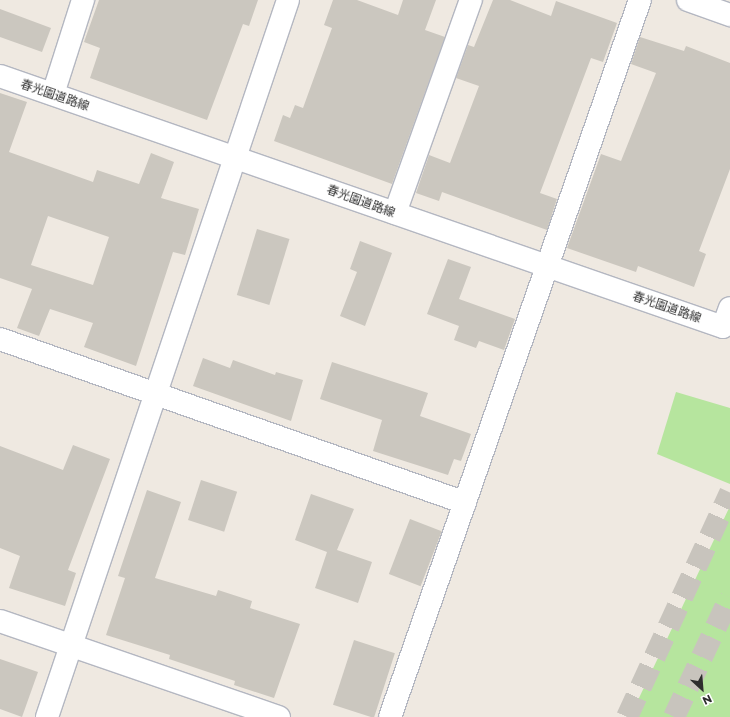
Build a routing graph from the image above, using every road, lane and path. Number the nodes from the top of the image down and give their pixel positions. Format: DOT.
graph roads {
  1 [pos="83,0"];
  2 [pos="288,0"];
  3 [pos="471,0"];
  4 [pos="640,0"];
  5 [pos="688,0"];
  6 [pos="730,15"];
  7 [pos="0,76"];
  8 [pos="52,94"];
  9 [pos="237,155"];
  10 [pos="395,213"];
  11 [pos="550,266"];
  12 [pos="726,318"];
  13 [pos="0,339"];
  14 [pos="158,392"];
  15 [pos="465,503"];
  16 [pos="0,621"];
  17 [pos="71,645"];
  18 [pos="47,717"];
  19 [pos="279,717"];
  20 [pos="390,717"];
  1 -- 8 [label="street"];
  2 -- 9 [label="street"];
  3 -- 10 [label="street"];
  4 -- 11 [label="street"];
  5 -- 6 [label="street"];
  7 -- 8 [label="street, 春光園道路線"];
  8 -- 9 [label="street, 春光園道路線"];
  9 -- 10 [label="street, 春光園道路線"];
  9 -- 14 [label="street"];
  10 -- 11 [label="street, 春光園道路線"];
  11 -- 12 [label="street, 春光園道路線"];
  11 -- 15 [label="street"];
  13 -- 14 [label="street"];
  14 -- 15 [label="street"];
  14 -- 17 [label="street"];
  15 -- 20 [label="street"];
  16 -- 17 [label="street"];
  17 -- 18 [label="street"];
  17 -- 19 [label="street"];
}
